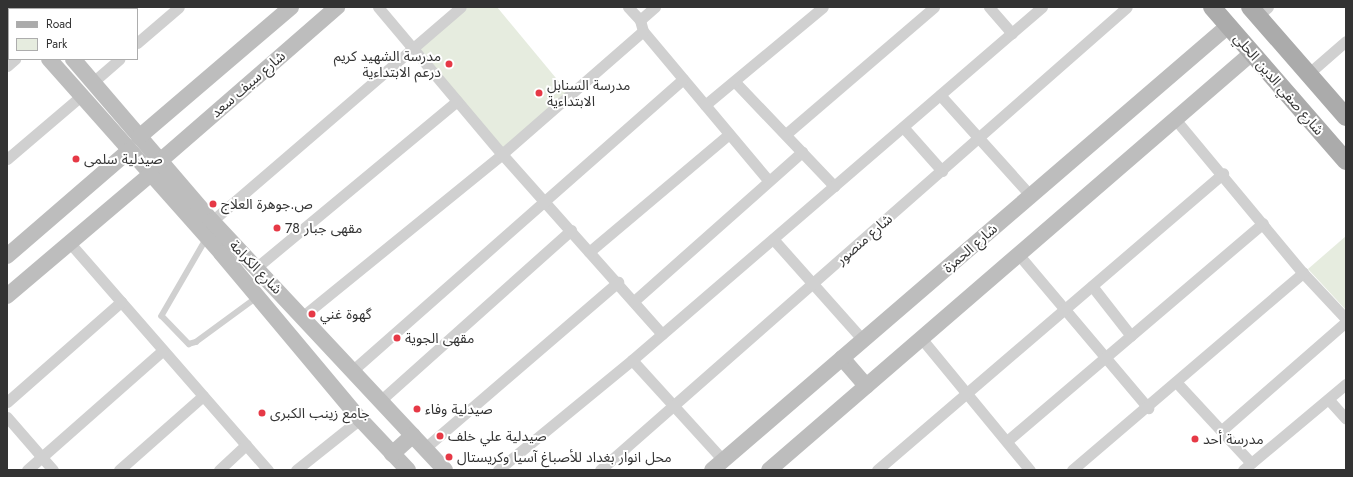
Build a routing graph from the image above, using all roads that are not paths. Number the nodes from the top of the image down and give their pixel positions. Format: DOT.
graph roads {
  1 [pos="179,7"];
  2 [pos="290,7"];
  3 [pos="337,7"];
  4 [pos="378,7"];
  5 [pos="461,7"];
  6 [pos="628,7"];
  7 [pos="655,7"];
  8 [pos="822,7"];
  9 [pos="934,7"];
  10 [pos="989,7"];
  11 [pos="1042,7"];
  12 [pos="1127,7"];
  13 [pos="1212,7"];
  14 [pos="1258,10"];
  15 [pos="640,20"];
  16 [pos="1228,26"];
  17 [pos="643,31"];
  18 [pos="1012,33"];
  19 [pos="1346,41"];
  20 [pos="138,43"];
  21 [pos="414,48"];
  22 [pos="1252,53"];
  23 [pos="50,60"];
  24 [pos="74,60"];
  25 [pos="118,60"];
  26 [pos="1308,74"];
  27 [pos="683,79"];
  28 [pos="93,82"];
  29 [pos="735,82"];
  30 [pos="940,95"];
  31 [pos="81,96"];
  32 [pos="457,100"];
  33 [pos="705,105"];
  34 [pos="1346,117"];
  35 [pos="1175,119"];
  36 [pos="903,127"];
  37 [pos="729,134"];
  38 [pos="786,134"];
  39 [pos="980,138"];
  40 [pos="134,143"];
  41 [pos="802,152"];
  42 [pos="502,154"];
  43 [pos="7,159"];
  44 [pos="1346,161"];
  45 [pos="155,168"];
  46 [pos="942,171"];
  47 [pos="1223,173"];
  48 [pos="768,180"];
  49 [pos="834,186"];
  50 [pos="1031,196"];
  51 [pos="544,200"];
  52 [pos="212,221"];
  53 [pos="1263,223"];
  54 [pos="572,230"];
  55 [pos="208,238"];
  56 [pos="773,239"];
  57 [pos="69,242"];
  58 [pos="589,252"];
  59 [pos="1018,254"];
  60 [pos="7,256"];
  61 [pos="257,267"];
  62 [pos="1303,273"];
  63 [pos="618,282"];
  64 [pos="814,283"];
  65 [pos="1092,286"];
  66 [pos="7,296"];
  67 [pos="258,296"];
  68 [pos="634,301"];
  69 [pos="121,302"];
  70 [pos="1064,309"];
  71 [pos="303,316"];
  72 [pos="1346,319"];
  73 [pos="1346,322"];
  74 [pos="662,334"];
  75 [pos="1131,336"];
  76 [pos="921,338"];
  77 [pos="863,340"];
  78 [pos="163,350"];
  79 [pos="842,358"];
  80 [pos="1105,358"];
  81 [pos="632,360"];
  82 [pos="353,370"];
  83 [pos="1177,383"];
  84 [pos="1346,384"];
  85 [pos="866,386"];
  86 [pos="966,394"];
  87 [pos="203,396"];
  88 [pos="381,400"];
  89 [pos="1329,400"];
  90 [pos="7,402"];
  91 [pos="673,406"];
  92 [pos="1148,408"];
  93 [pos="7,417"];
  94 [pos="360,419"];
  95 [pos="1346,419"];
  96 [pos="1222,430"];
  97 [pos="413,435"];
  98 [pos="1007,441"];
  99 [pos="246,445"];
  100 [pos="426,448"];
  101 [pos="392,454"];
  102 [pos="42,457"];
  103 [pos="718,465"];
  104 [pos="778,467"];
  105 [pos="1247,467"];
  106 [pos="27,470"];
  107 [pos="54,470"];
  108 [pos="119,470"];
  109 [pos="219,470"];
  110 [pos="268,470"];
  111 [pos="296,470"];
  112 [pos="408,470"];
  113 [pos="445,470"];
  114 [pos="498,470"];
  115 [pos="600,470"];
  116 [pos="877,470"];
  117 [pos="1030,470"];
  118 [pos="1072,470"];
  1 -- 20 [label="street"];
  2 -- 40 [label="street"];
  3 -- 45 [label="street, شارع سيف سعد"];
  4 -- 21 [label="street"];
  5 -- 21 [label="street"];
  6 -- 15 [label="street"];
  7 -- 15 [label="street"];
  8 -- 29 [label="street"];
  9 -- 38 [label="street"];
  10 -- 18 [label="street"];
  11 -- 18 [label="street"];
  12 -- 39 [label="street, شارع منصور"];
  13 -- 16 [label="main road, شارع صفي الدين الحلي"];
  14 -- 26 [label="main road, شارع صفي الدين الحلي"];
  15 -- 17 [label="street"];
  16 -- 22 [label="main road, شارع صفي الدين الحلي"];
  16 -- 50 [label="street, شارع الحمزة"];
  17 -- 27 [label="street"];
  17 -- 42 [label="street"];
  18 -- 30 [label="street"];
  19 -- 26 [label="street"];
  21 -- 32 [label="street"];
  21 -- 52 [label="street"];
  22 -- 35 [label="street"];
  22 -- 44 [label="main road, شارع صفي الدين الحلي"];
  23 -- 31 [label="street, شارع الكرامة"];
  24 -- 28 [label="street, شارع الكرامة"];
  25 -- 28 [label="street"];
  26 -- 34 [label="main road, شارع صفي الدين الحلي"];
  27 -- 33 [label="street"];
  27 -- 51 [label="street"];
  28 -- 40 [label="street, شارع الكرامة"];
  29 -- 33 [label="street"];
  29 -- 38 [label="street"];
  30 -- 36 [label="street"];
  30 -- 39 [label="street"];
  31 -- 40 [label="street, شارع الكرامة"];
  31 -- 43 [label="street"];
  32 -- 42 [label="street"];
  32 -- 61 [label="street"];
  33 -- 37 [label="street"];
  35 -- 47 [label="street"];
  35 -- 59 [label="street"];
  36 -- 46 [label="street"];
  36 -- 49 [label="street"];
  37 -- 48 [label="street"];
  37 -- 58 [label="street"];
  38 -- 41 [label="street"];
  39 -- 46 [label="street, شارع منصور"];
  39 -- 50 [label="street"];
  40 -- 45 [label="street, شارع الكرامة"];
  40 -- 60 [label="street"];
  41 -- 48 [label="street"];
  41 -- 49 [label="street"];
  42 -- 51 [label="street"];
  42 -- 71 [label="street"];
  45 -- 52 [label="street, شارع الكرامة"];
  45 -- 55 [label="street, شارع الكرامة"];
  45 -- 57 [label="street, شارع سيف سعد"];
  46 -- 64 [label="street, شارع منصور"];
  47 -- 53 [label="street"];
  47 -- 65 [label="street"];
  48 -- 68 [label="street"];
  49 -- 56 [label="street"];
  50 -- 77 [label="street, شارع الحمزة"];
  51 -- 54 [label="street"];
  51 -- 82 [label="street"];
  52 -- 61 [label="street, شارع الكرامة"];
  53 -- 62 [label="street"];
  53 -- 75 [label="street"];
  54 -- 58 [label="street"];
  54 -- 88 [label="street"];
  55 -- 67 [label="street, شارع الكرامة"];
  55 -- 67 [label="lane"];
  56 -- 64 [label="street"];
  56 -- 74 [label="street"];
  57 -- 66 [label="street, شارع سيف سعد"];
  57 -- 69 [label="street"];
  58 -- 63 [label="street"];
  59 -- 70 [label="street"];
  59 -- 76 [label="street"];
  61 -- 71 [label="street, شارع الكرامة"];
  62 -- 72 [label="street"];
  62 -- 83 [label="street"];
  63 -- 68 [label="street"];
  63 -- 100 [label="street"];
  64 -- 77 [label="street"];
  64 -- 91 [label="street, شارع منصور"];
  65 -- 70 [label="street"];
  65 -- 75 [label="street"];
  67 -- 94 [label="street, شارع الكرامة"];
  68 -- 74 [label="street"];
  69 -- 78 [label="street"];
  69 -- 90 [label="street"];
  70 -- 80 [label="street"];
  70 -- 86 [label="street"];
  71 -- 82 [label="street, شارع الكرامة"];
  73 -- 96 [label="street"];
  74 -- 81 [label="street"];
  75 -- 80 [label="street"];
  76 -- 85 [label="street"];
  76 -- 86 [label="street"];
  77 -- 79 [label="street, شارع الحمزة"];
  78 -- 87 [label="street"];
  78 -- 102 [label="street"];
  79 -- 85 [label="street"];
  79 -- 103 [label="street, شارع الحمزة"];
  80 -- 92 [label="street"];
  80 -- 98 [label="street"];
  81 -- 91 [label="street"];
  81 -- 114 [label="street"];
  82 -- 88 [label="street, شارع الكرامة"];
  83 -- 92 [label="street"];
  83 -- 96 [label="street"];
  84 -- 89 [label="street"];
  85 -- 104 [label="street"];
  86 -- 98 [label="street"];
  86 -- 116 [label="street"];
  87 -- 99 [label="street"];
  87 -- 108 [label="street"];
  88 -- 97 [label="street, شارع الكرامة"];
  89 -- 95 [label="street"];
  89 -- 105 [label="street"];
  91 -- 103 [label="street"];
  91 -- 115 [label="street, شارع منصور"];
  92 -- 118 [label="street"];
  93 -- 102 [label="street"];
  94 -- 101 [label="street, شارع الكرامة"];
  94 -- 111 [label="street"];
  96 -- 105 [label="street"];
  97 -- 100 [label="street, شارع الكرامة"];
  97 -- 101 [label="street"];
  98 -- 117 [label="street"];
  99 -- 109 [label="street"];
  99 -- 110 [label="street"];
  100 -- 113 [label="street, شارع الكرامة"];
  101 -- 112 [label="street, شارع الكرامة"];
  102 -- 106 [label="street"];
  102 -- 107 [label="street"];
}
